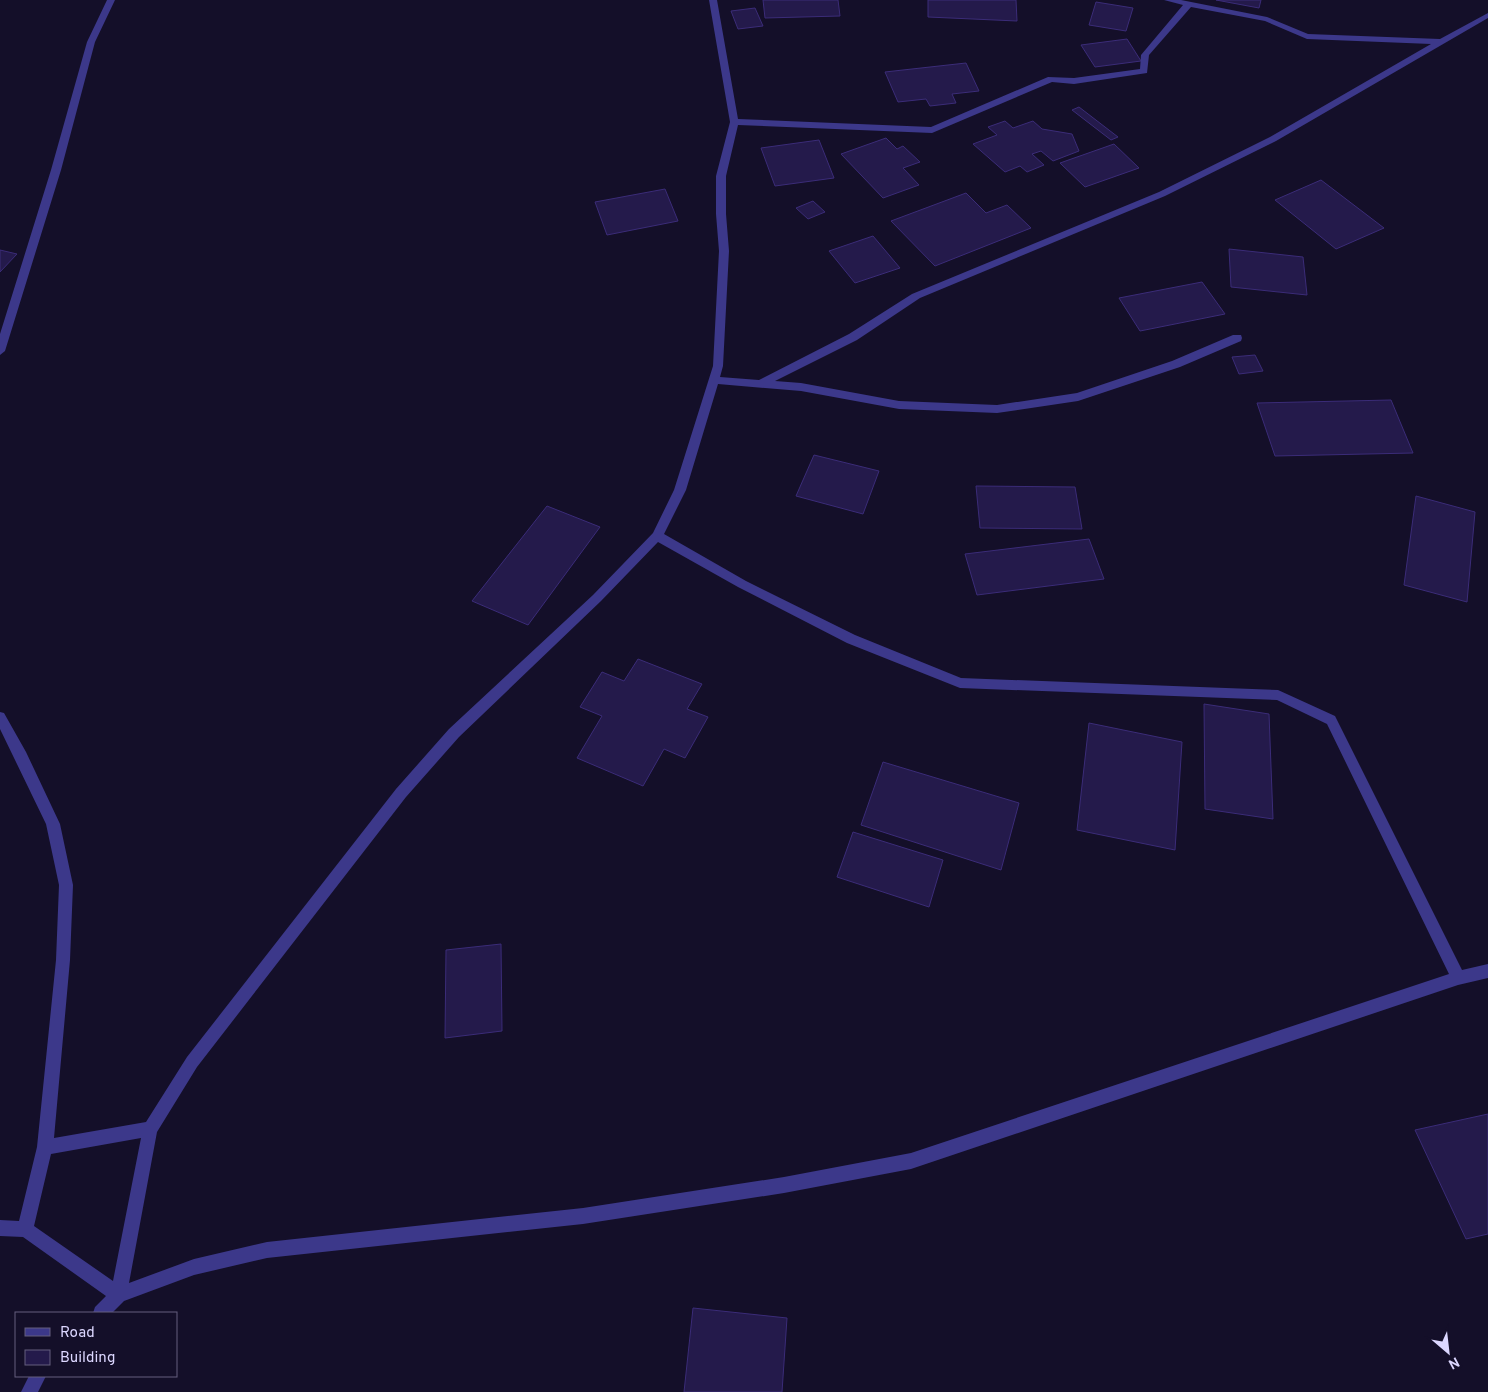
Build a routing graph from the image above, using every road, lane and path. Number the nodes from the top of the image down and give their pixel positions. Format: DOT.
graph roads {
  1 [pos="111,0"];
  2 [pos="713,0"];
  3 [pos="1168,0"];
  4 [pos="1189,4"];
  5 [pos="1488,15"];
  6 [pos="1441,42"];
  7 [pos="734,122"];
  8 [pos="1237,338"];
  9 [pos="0,351"];
  10 [pos="714,380"];
  11 [pos="760,384"];
  12 [pos="657,536"];
  13 [pos="0,717"];
  14 [pos="1488,971"];
  15 [pos="1458,978"];
  16 [pos="150,1129"];
  17 [pos="45,1147"];
  18 [pos="0,1228"];
  19 [pos="25,1229"];
  20 [pos="119,1296"];
  21 [pos="102,1312"];
  22 [pos="38,1377"];
  23 [pos="30,1392"];
  1 -- 9 [label="street"];
  2 -- 7 [label="street"];
  3 -- 4 [label="street"];
  4 -- 6 [label="street"];
  4 -- 7 [label="street"];
  5 -- 6 [label="street"];
  6 -- 11 [label="street"];
  7 -- 10 [label="street"];
  8 -- 11 [label="street"];
  10 -- 11 [label="street"];
  10 -- 12 [label="street"];
  12 -- 15 [label="street"];
  12 -- 16 [label="street"];
  13 -- 17 [label="street"];
  14 -- 15 [label="street"];
  15 -- 20 [label="street"];
  16 -- 17 [label="street"];
  16 -- 20 [label="street"];
  17 -- 19 [label="street"];
  18 -- 19 [label="street"];
  19 -- 20 [label="street"];
  20 -- 21 [label="street"];
  22 -- 23 [label="street"];
}
